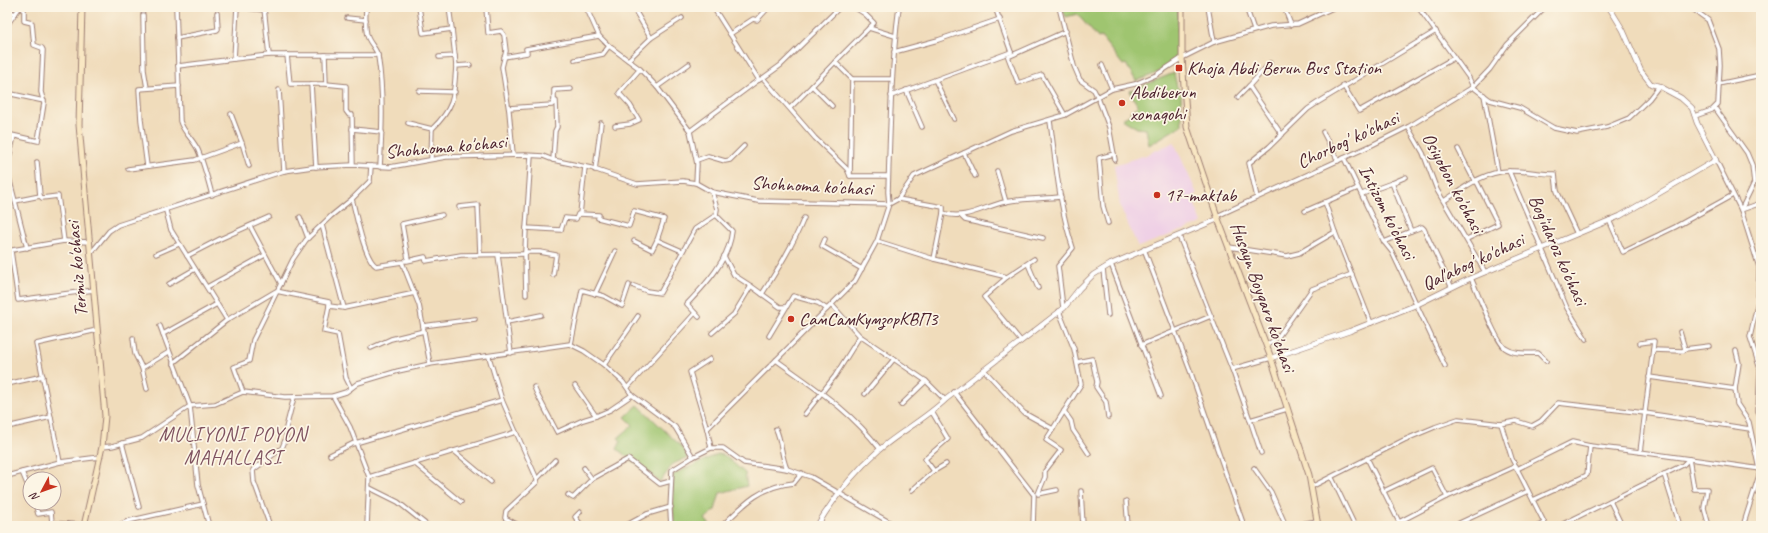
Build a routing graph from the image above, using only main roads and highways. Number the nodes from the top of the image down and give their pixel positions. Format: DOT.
graph roads {
  1 [pos="82,7"];
  2 [pos="1182,7"];
  3 [pos="1318,524"];
  4 [pos="84,526"];
  1 -- 4 [label="main road, Termiz ko'chasi"];
  2 -- 3 [label="main road, Husayn Boyqaro ko'chasi"];
}
